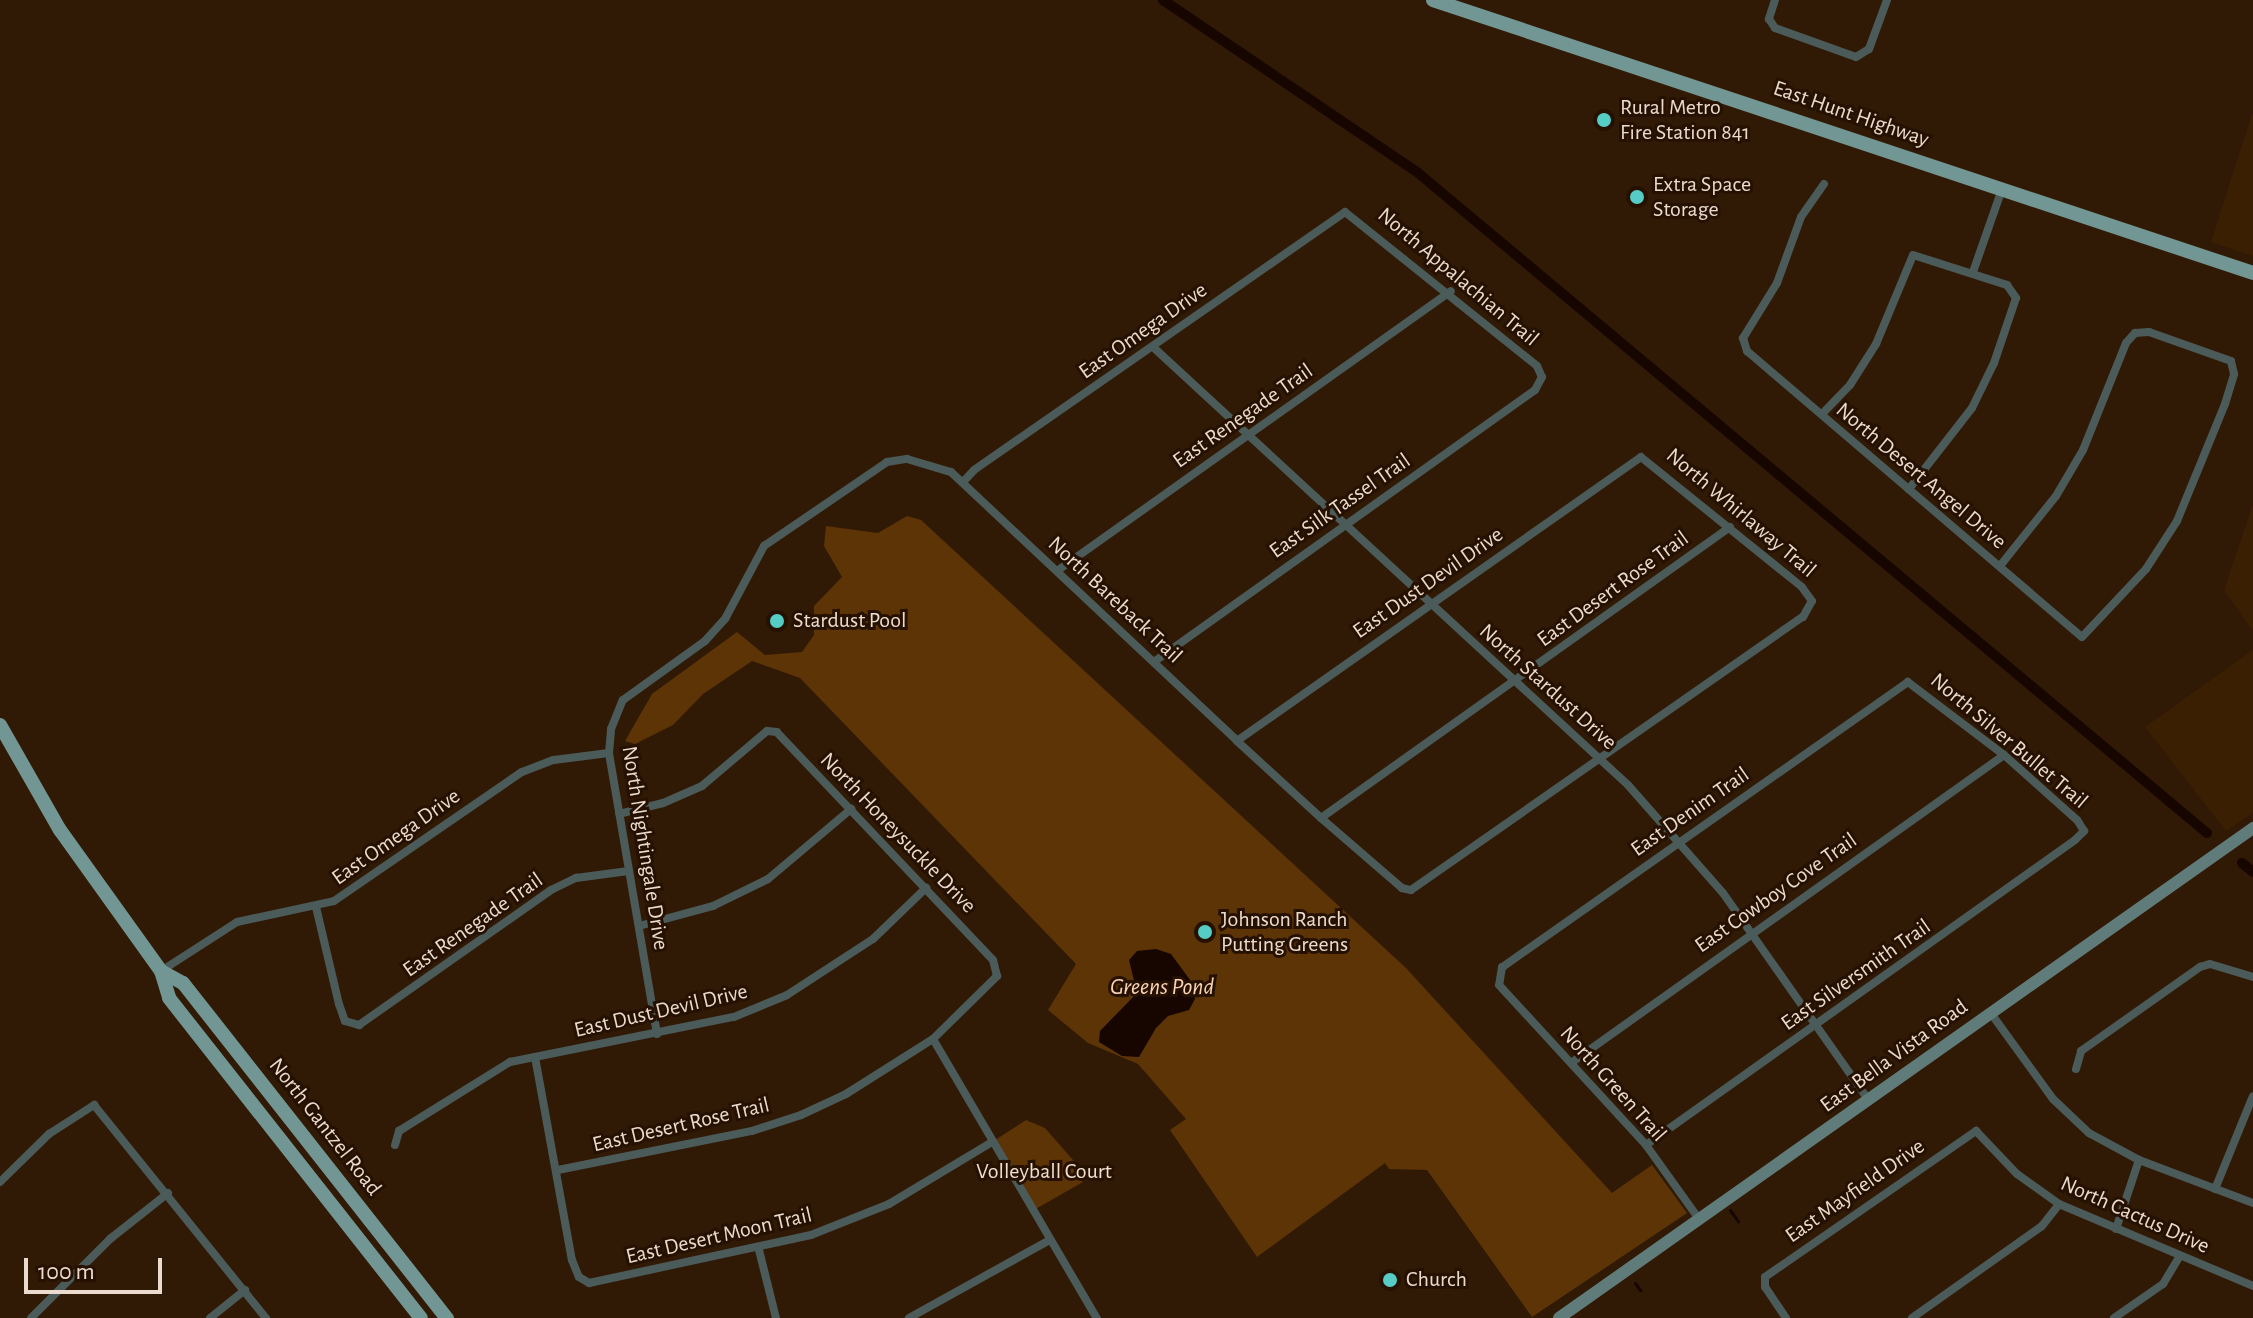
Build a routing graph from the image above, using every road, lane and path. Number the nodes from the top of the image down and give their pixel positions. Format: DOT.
graph roads {
  1 [pos="1433,0"];
  2 [pos="1775,0"];
  3 [pos="1887,0"];
  4 [pos="1824,184"];
  5 [pos="2002,189"];
  6 [pos="1345,212"];
  7 [pos="1973,272"];
  8 [pos="2253,273"];
  9 [pos="1451,291"];
  10 [pos="1153,347"];
  11 [pos="1542,377"];
  12 [pos="1822,414"];
  13 [pos="1248,434"];
  14 [pos="1641,457"];
  15 [pos="963,482"];
  16 [pos="1909,489"];
  17 [pos="1344,525"];
  18 [pos="1730,527"];
  19 [pos="770,541"];
  20 [pos="2000,566"];
  21 [pos="1057,571"];
  22 [pos="1429,605"];
  23 [pos="1155,661"];
  24 [pos="1516,681"];
  25 [pos="1908,682"];
  26 [pos="0,725"];
  27 [pos="1237,741"];
  28 [pos="609,753"];
  29 [pos="2004,755"];
  30 [pos="1602,760"];
  31 [pos="851,809"];
  32 [pos="619,814"];
  33 [pos="1321,818"];
  34 [pos="2253,828"];
  35 [pos="2084,831"];
  36 [pos="1679,842"];
  37 [pos="629,871"];
  38 [pos="926,888"];
  39 [pos="316,907"];
  40 [pos="639,926"];
  41 [pos="1751,932"];
  42 [pos="998,969"];
  43 [pos="161,971"];
  44 [pos="1497,976"];
  45 [pos="2253,977"];
  46 [pos="1990,1012"];
  47 [pos="1817,1025"];
  48 [pos="657,1034"];
  49 [pos="933,1039"];
  50 [pos="535,1057"];
  51 [pos="1571,1063"];
  52 [pos="2076,1069"];
  53 [pos="1868,1099"];
  54 [pos="2252,1101"];
  55 [pos="1976,1131"];
  56 [pos="992,1142"];
  57 [pos="395,1145"];
  58 [pos="1646,1145"];
  59 [pos="2139,1160"];
  60 [pos="558,1170"];
  61 [pos="0,1182"];
  62 [pos="2215,1189"];
  63 [pos="168,1193"];
  64 [pos="2253,1203"];
  65 [pos="2059,1204"];
  66 [pos="1699,1219"];
  67 [pos="2116,1229"];
  68 [pos="1050,1240"];
  69 [pos="759,1250"];
  70 [pos="2180,1256"];
  71 [pos="2253,1286"];
  72 [pos="245,1290"];
  73 [pos="31,1318"];
  74 [pos="210,1318"];
  75 [pos="266,1318"];
  76 [pos="421,1318"];
  77 [pos="447,1318"];
  78 [pos="776,1318"];
  79 [pos="909,1318"];
  80 [pos="1097,1318"];
  81 [pos="1559,1318"];
  82 [pos="1786,1318"];
  83 [pos="1912,1318"];
  84 [pos="2114,1318"];
  1 -- 5 [label="main road, East Hunt Highway"];
  2 -- 3 [label="street"];
  4 -- 12 [label="street, North Desert Angel Drive"];
  5 -- 7 [label="street"];
  5 -- 8 [label="main road, East Hunt Highway"];
  6 -- 9 [label="street, North Appalachian Trail"];
  6 -- 10 [label="street, East Omega Drive"];
  7 -- 12 [label="street"];
  7 -- 16 [label="street"];
  9 -- 11 [label="street, North Appalachian Trail"];
  9 -- 13 [label="street, East Renegade Trail"];
  10 -- 13 [label="street, North Stardust Drive"];
  10 -- 15 [label="street, East Omega Drive"];
  11 -- 17 [label="street, East Silk Tassel Trail"];
  12 -- 16 [label="street, North Desert Angel Drive"];
  13 -- 17 [label="street, North Stardust Drive"];
  13 -- 21 [label="street, East Renegade Trail"];
  14 -- 18 [label="street, North Whirlaway Trail"];
  14 -- 22 [label="street, East Dust Devil Drive"];
  15 -- 19 [label="street, North Bareback Trail"];
  15 -- 21 [label="street, North Bareback Trail"];
  16 -- 20 [label="street, North Desert Angel Drive"];
  17 -- 22 [label="street, North Stardust Drive"];
  17 -- 23 [label="street, East Silk Tassel Trail"];
  18 -- 24 [label="street, East Desert Rose Trail"];
  18 -- 30 [label="street, North Whirlaway Trail"];
  19 -- 28 [label="street, North Nightingale Drive"];
  20 -- 20 [label="street, North Desert Angel Drive"];
  21 -- 23 [label="street, North Bareback Trail"];
  22 -- 24 [label="street, North Stardust Drive"];
  22 -- 27 [label="street, East Dust Devil Drive"];
  23 -- 27 [label="street, North Bareback Trail"];
  24 -- 30 [label="street, North Stardust Drive"];
  24 -- 33 [label="street, East Desert Rose Trail"];
  25 -- 29 [label="street, North Silver Bullet Trail"];
  25 -- 36 [label="street, East Denim Trail"];
  26 -- 43 [label="main road, North Gantzel Road"];
  27 -- 33 [label="street, North Bareback Trail"];
  28 -- 32 [label="street, North Nightingale Drive"];
  28 -- 39 [label="street, East Omega Drive"];
  29 -- 35 [label="street, North Silver Bullet Trail"];
  29 -- 41 [label="street, East Cowboy Cove Trail"];
  30 -- 33 [label="street, North Bareback Trail"];
  30 -- 36 [label="street, North Stardust Drive"];
  31 -- 32 [label="street, North Honeysuckle Drive"];
  31 -- 38 [label="street, North Honeysuckle Drive"];
  31 -- 40 [label="street"];
  32 -- 37 [label="street, North Nightingale Drive"];
  34 -- 46 [label="street, East Bella Vista Road"];
  35 -- 47 [label="street, East Silversmith Trail"];
  36 -- 41 [label="street, North Stardust Drive"];
  36 -- 44 [label="street, East Denim Trail"];
  37 -- 39 [label="street, East Renegade Trail"];
  37 -- 40 [label="street, North Nightingale Drive"];
  38 -- 42 [label="street, North Honeysuckle Drive"];
  38 -- 48 [label="street, East Dust Devil Drive"];
  39 -- 43 [label="street, East Omega Drive"];
  40 -- 48 [label="street, North Nightingale Drive"];
  41 -- 47 [label="street, North Stardust Drive"];
  41 -- 51 [label="street, East Cowboy Cove Trail"];
  42 -- 49 [label="street, East Desert Rose Trail"];
  43 -- 76 [label="main road, North Gantzel Road"];
  43 -- 77 [label="main road, North Gantzel Road"];
  44 -- 51 [label="street, North Green Trail"];
  45 -- 52 [label="street"];
  46 -- 53 [label="street, East Bella Vista Road"];
  46 -- 59 [label="street"];
  47 -- 53 [label="street, North Stardust Drive"];
  47 -- 58 [label="street, East Silversmith Trail"];
  48 -- 50 [label="street, East Dust Devil Drive"];
  49 -- 56 [label="street"];
  49 -- 60 [label="street, East Desert Rose Trail"];
  50 -- 57 [label="street, East Dust Devil Drive"];
  50 -- 60 [label="street"];
  51 -- 58 [label="street, North Green Trail"];
  53 -- 66 [label="street, East Bella Vista Road"];
  54 -- 62 [label="street"];
  55 -- 65 [label="street, North Cactus Drive"];
  55 -- 82 [label="street, East Mayfield Drive"];
  56 -- 68 [label="street"];
  56 -- 69 [label="street, East Desert Moon Trail"];
  58 -- 66 [label="street, North Green Trail"];
  59 -- 62 [label="street"];
  59 -- 67 [label="street"];
  60 -- 69 [label="street, East Desert Moon Trail"];
  61 -- 63 [label="street"];
  62 -- 64 [label="street"];
  63 -- 72 [label="street"];
  63 -- 73 [label="street"];
  65 -- 67 [label="street, North Cactus Drive"];
  65 -- 83 [label="street"];
  66 -- 81 [label="street, East Bella Vista Road"];
  67 -- 70 [label="street, North Cactus Drive"];
  68 -- 79 [label="street"];
  68 -- 80 [label="street"];
  69 -- 78 [label="street"];
  70 -- 71 [label="street, North Cactus Drive"];
  70 -- 84 [label="street"];
  72 -- 74 [label="street"];
  72 -- 75 [label="street"];
}
